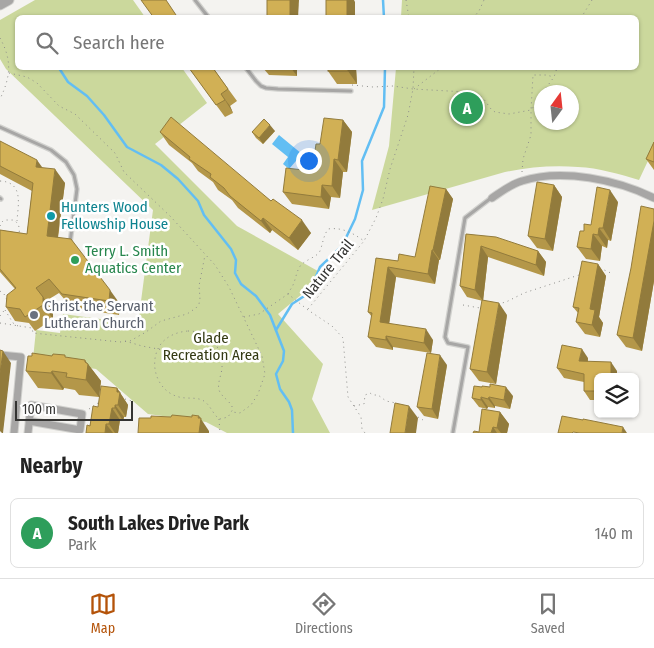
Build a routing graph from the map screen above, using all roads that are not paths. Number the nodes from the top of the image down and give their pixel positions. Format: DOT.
graph roads {
  1 [pos="9,0"];
  2 [pos="195,0"];
  3 [pos="0,5"];
  4 [pos="206,15"];
  5 [pos="247,70"];
  6 [pos="351,91"];
  7 [pos="0,127"];
  8 [pos="492,198"];
  9 [pos="654,198"];
  10 [pos="69,246"];
  11 [pos="0,355"];
  12 [pos="29,421"];
  13 [pos="453,432"];
  14 [pos="14,433"];
  15 [pos="28,433"];
  1 -- 3 [label="street"];
  2 -- 4 [label="lane"];
  5 -- 6 [label="lane"];
  7 -- 10 [label="lane"];
  8 -- 9 [label="street"];
  8 -- 13 [label="lane"];
  11 -- 14 [label="street"];
  12 -- 12 [label="street"];
  12 -- 15 [label="street"];
}
